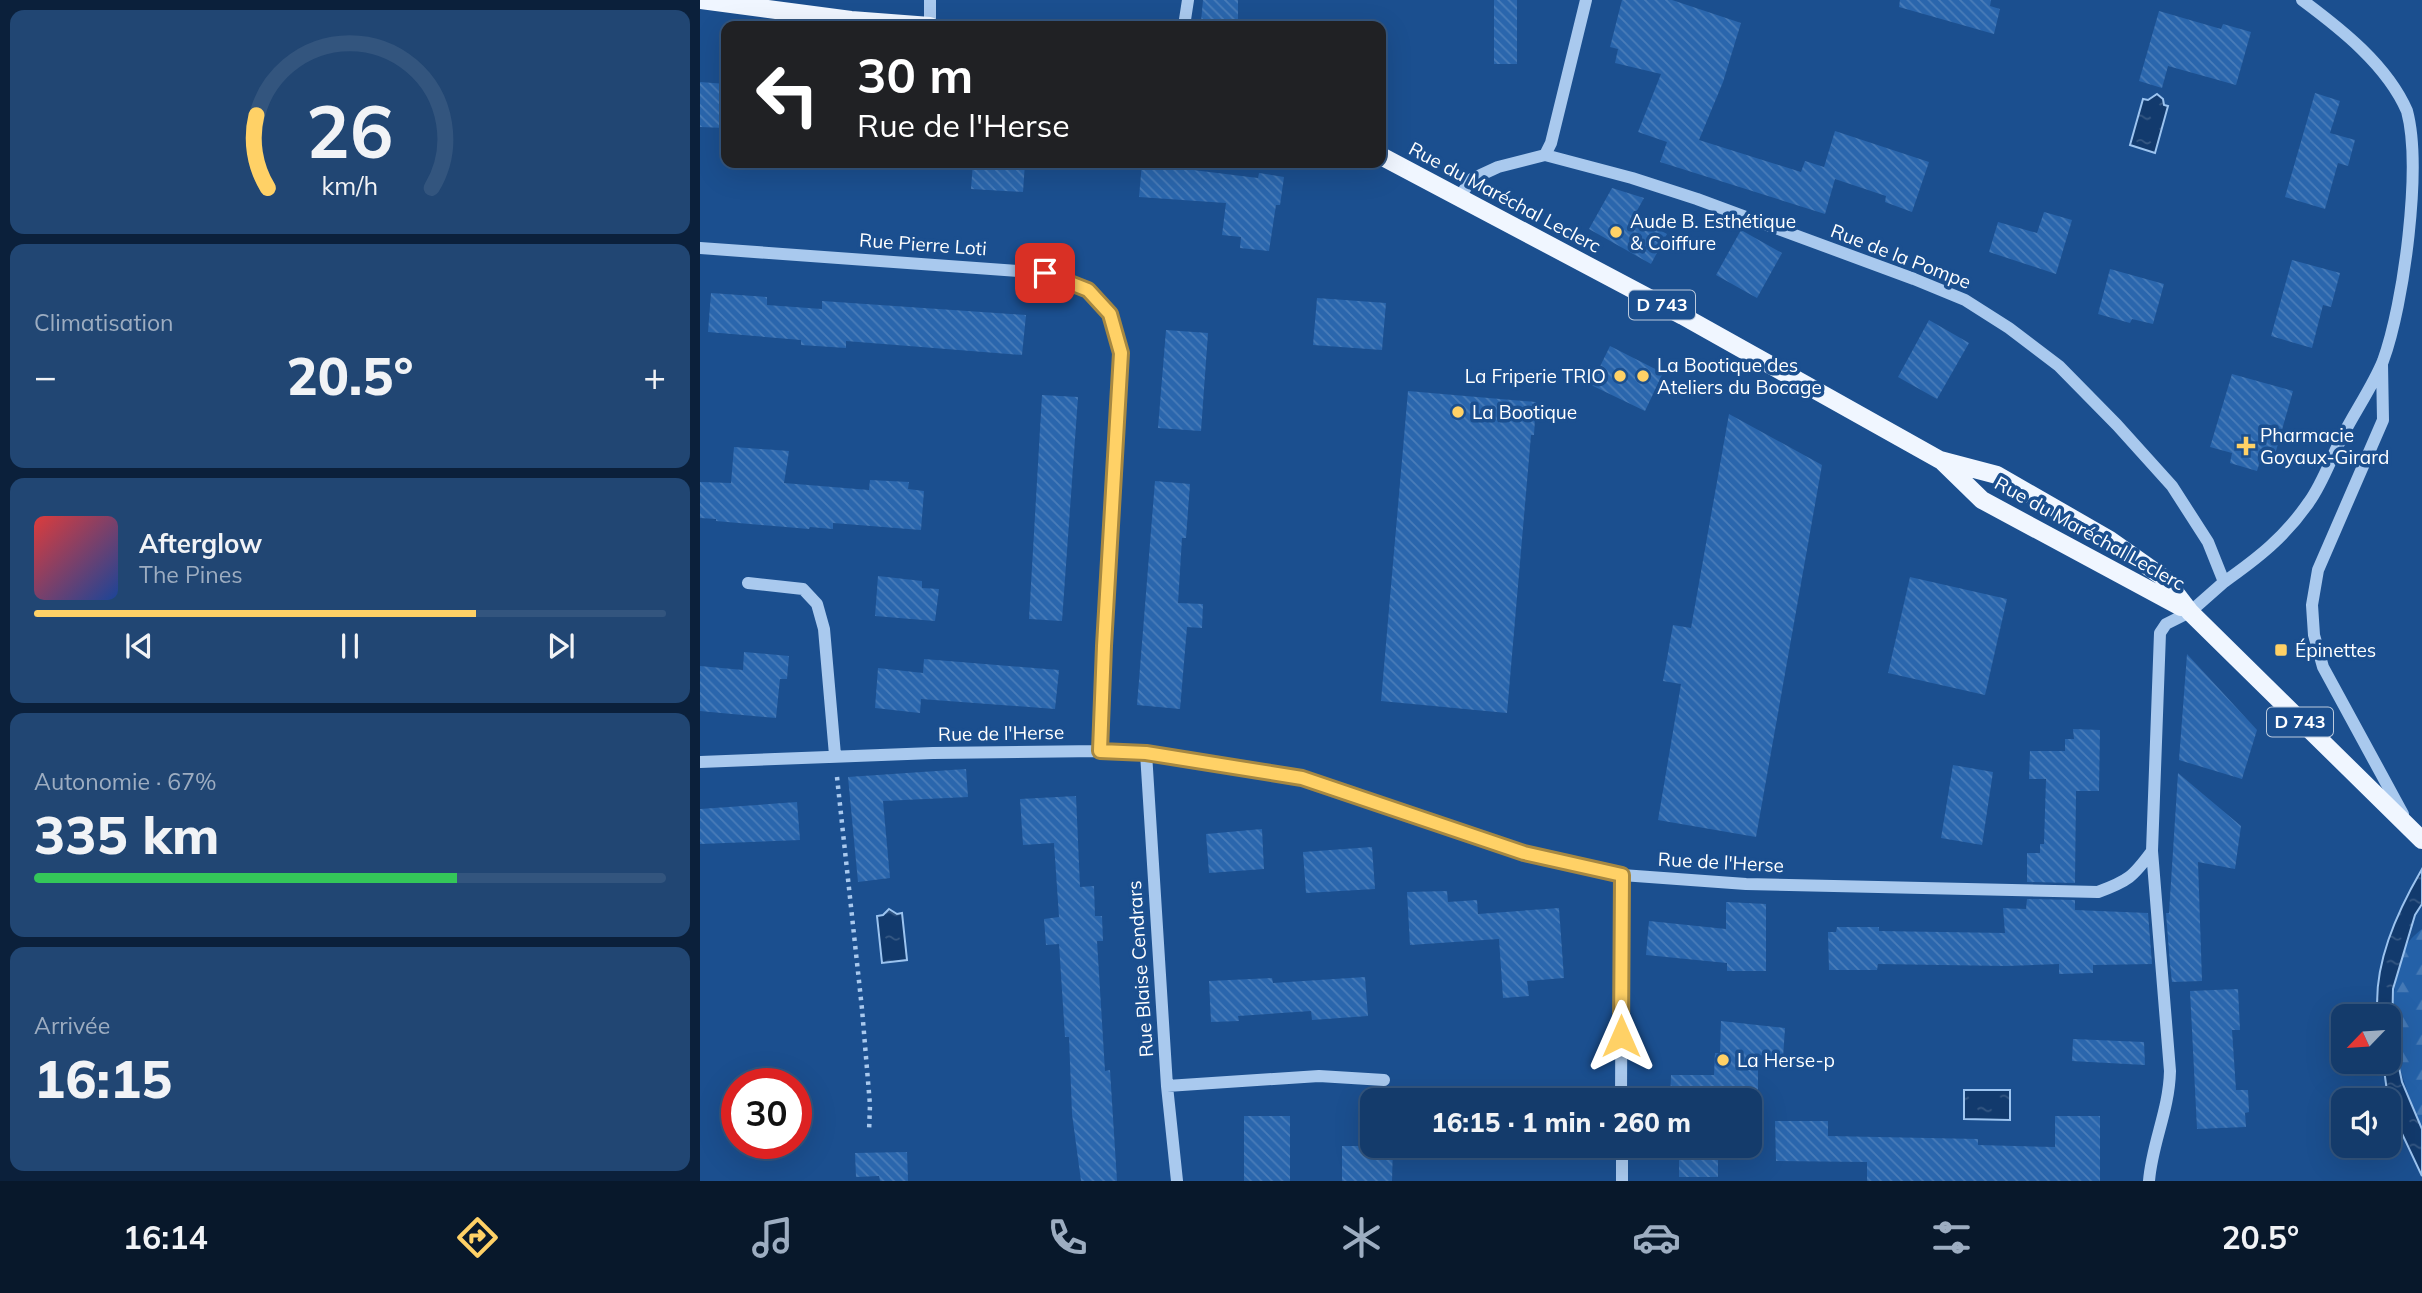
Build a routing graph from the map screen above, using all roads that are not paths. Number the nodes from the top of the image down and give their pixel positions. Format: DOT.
graph roads {
  1 [pos="700,0"];
  2 [pos="930,0"];
  3 [pos="1188,0"];
  4 [pos="1586,0"];
  5 [pos="2302,0"];
  6 [pos="807,7"];
  7 [pos="898,21"];
  8 [pos="930,21"];
  9 [pos="1185,21"];
  10 [pos="1545,155"];
  11 [pos="1386,159"];
  12 [pos="1460,196"];
  13 [pos="700,248"];
  14 [pos="2382,363"];
  15 [pos="1940,460"];
  16 [pos="2224,582"];
  17 [pos="748,583"];
  18 [pos="2190,612"];
  19 [pos="1100,751"];
  20 [pos="1146,753"];
  21 [pos="835,755"];
  22 [pos="700,762"];
  23 [pos="2417,835"];
  24 [pos="2152,851"];
  25 [pos="1622,875"];
  26 [pos="1384,1080"];
  27 [pos="1167,1086"];
  28 [pos="1621,1088"];
  29 [pos="1622,1158"];
  30 [pos="1177,1181"];
  31 [pos="1622,1181"];
  32 [pos="2149,1181"];
  1 -- 6 [label="main road"];
  2 -- 8 [label="street"];
  3 -- 9 [label="street"];
  4 -- 10 [label="street"];
  5 -- 14 [label="street"];
  6 -- 7 [label="main road"];
  10 -- 12 [label="street, Rue de la Pompe"];
  10 -- 16 [label="street, Rue de la Pompe"];
  11 -- 12 [label="main road, Rue du Maréchal Leclerc / D 743"];
  12 -- 15 [label="main road, Rue du Maréchal Leclerc / D 743"];
  13 -- 19 [label="street, Rue Pierre Loti"];
  14 -- 16 [label="street"];
  14 -- 23 [label="street"];
  15 -- 18 [label="main road, Rue du Maréchal Leclerc / D 743"];
  15 -- 18 [label="main road, Rue du Maréchal Leclerc / D 743"];
  16 -- 18 [label="street"];
  17 -- 21 [label="street"];
  18 -- 23 [label="main road, Rue du Maréchal Leclerc / D 743"];
  18 -- 24 [label="street"];
  19 -- 20 [label="street, Rue de l'Herse"];
  19 -- 21 [label="street, Rue de l'Herse"];
  20 -- 25 [label="street, Rue de l'Herse"];
  20 -- 27 [label="street, Rue Blaise Cendrars"];
  21 -- 22 [label="street, Rue de l'Herse"];
  24 -- 25 [label="street, Rue de l'Herse"];
  24 -- 32 [label="street"];
  25 -- 28 [label="street"];
  26 -- 27 [label="street"];
  27 -- 30 [label="street, Rue Blaise Cendrars"];
  29 -- 31 [label="street"];
}
